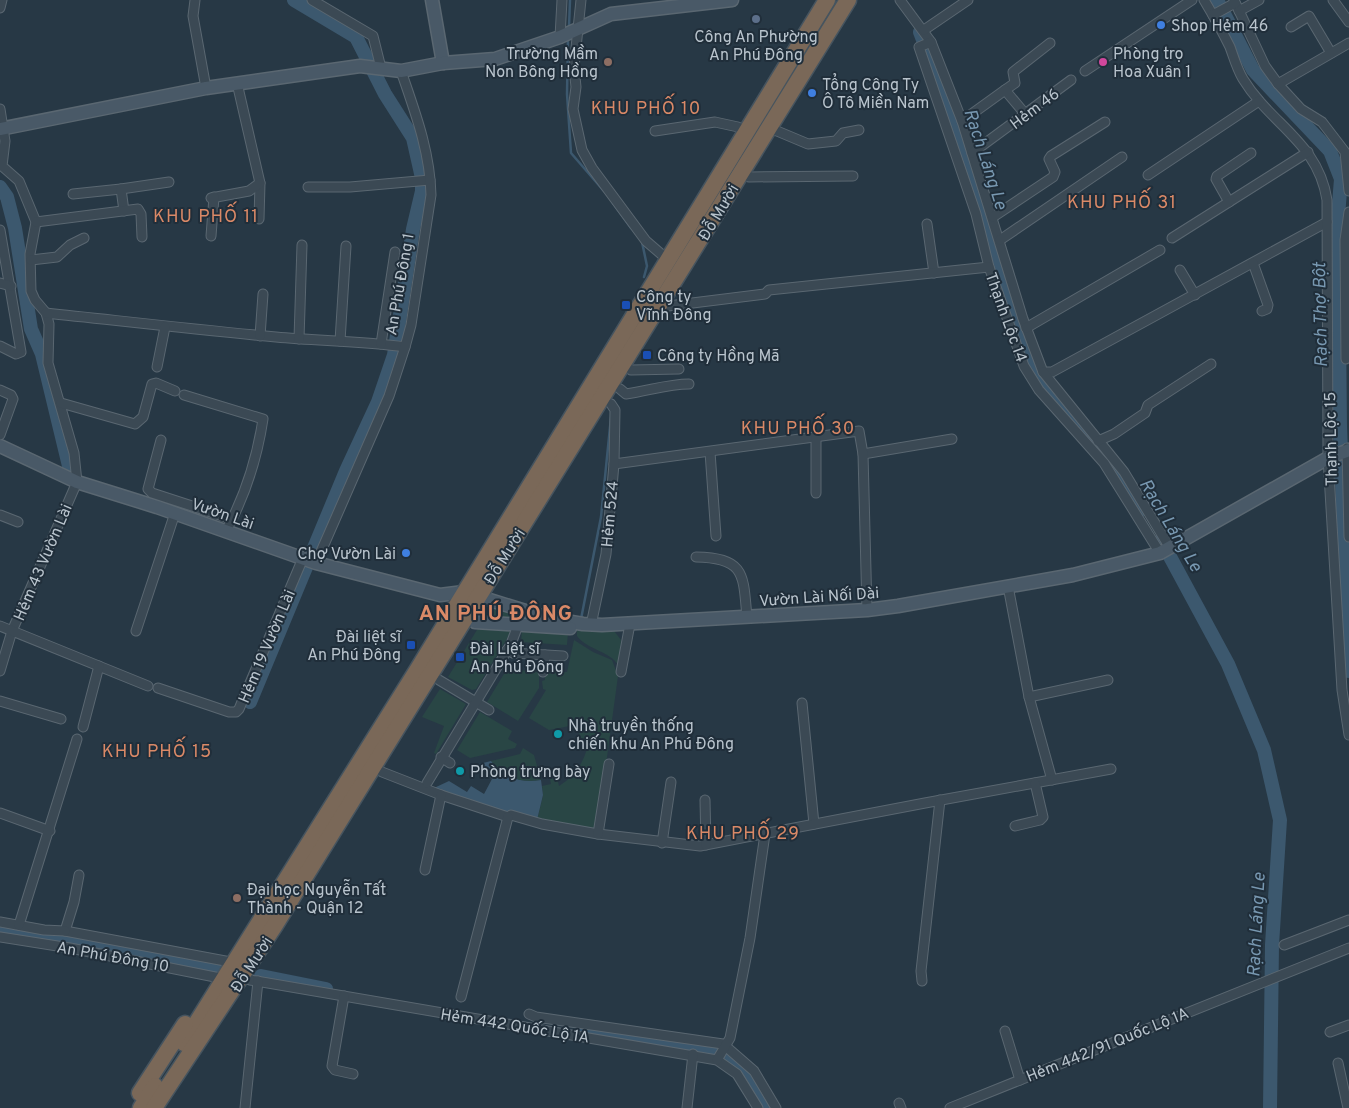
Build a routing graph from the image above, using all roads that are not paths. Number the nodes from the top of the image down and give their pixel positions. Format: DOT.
graph roads {
  1 [pos="2,0"];
  2 [pos="195,0"];
  3 [pos="312,0"];
  4 [pos="432,0"];
  5 [pos="562,0"];
  6 [pos="581,0"];
  7 [pos="732,0"];
  8 [pos="816,0"];
  9 [pos="827,0"];
  10 [pos="848,0"];
  11 [pos="858,0"];
  12 [pos="900,0"];
  13 [pos="968,0"];
  14 [pos="1192,0"];
  15 [pos="1204,0"];
  16 [pos="1259,0"];
  17 [pos="1333,0"];
  18 [pos="685,3"];
  19 [pos="1236,5"];
  20 [pos="0,8"];
  21 [pos="1213,15"];
  22 [pos="1349,22"];
  23 [pos="1291,26"];
  24 [pos="924,30"];
  25 [pos="569,33"];
  26 [pos="931,42"];
  27 [pos="1050,43"];
  28 [pos="1349,43"];
  29 [pos="1331,53"];
  30 [pos="443,63"];
  31 [pos="374,68"];
  32 [pos="401,71"];
  33 [pos="1085,71"];
  34 [pos="1071,80"];
  35 [pos="237,83"];
  36 [pos="1278,84"];
  37 [pos="206,88"];
  38 [pos="1005,90"];
  39 [pos="1259,101"];
  40 [pos="0,109"];
  41 [pos="1026,114"];
  42 [pos="962,121"];
  43 [pos="1105,122"];
  44 [pos="738,127"];
  45 [pos="2,129"];
  46 [pos="859,130"];
  47 [pos="777,131"];
  48 [pos="655,132"];
  49 [pos="1347,150"];
  50 [pos="1308,152"];
  51 [pos="972,153"];
  52 [pos="1251,153"];
  53 [pos="1122,157"];
  54 [pos="1148,175"];
  55 [pos="853,176"];
  56 [pos="749,177"];
  57 [pos="428,181"];
  58 [pos="169,182"];
  59 [pos="260,183"];
  60 [pos="308,187"];
  61 [pos="121,189"];
  62 [pos="1349,191"];
  63 [pos="73,194"];
  64 [pos="1229,202"];
  65 [pos="124,211"];
  66 [pos="1349,212"];
  67 [pos="993,217"];
  68 [pos="259,219"];
  69 [pos="36,222"];
  70 [pos="1327,222"];
  71 [pos="927,224"];
  72 [pos="0,230"];
  73 [pos="211,236"];
  74 [pos="142,237"];
  75 [pos="84,238"];
  76 [pos="1172,238"];
  77 [pos="1000,240"];
  78 [pos="302,245"];
  79 [pos="346,246"];
  80 [pos="1160,250"];
  81 [pos="1347,251"];
  82 [pos="395,252"];
  83 [pos="664,257"];
  84 [pos="31,260"];
  85 [pos="1253,263"];
  86 [pos="989,267"];
  87 [pos="1180,270"];
  88 [pos="934,272"];
  89 [pos="0,283"];
  90 [pos="1347,284"];
  91 [pos="11,286"];
  92 [pos="263,294"];
  93 [pos="1195,295"];
  94 [pos="1346,302"];
  95 [pos="1328,303"];
  96 [pos="666,306"];
  97 [pos="1262,311"];
  98 [pos="46,313"];
  99 [pos="1009,323"];
  100 [pos="1025,324"];
  101 [pos="165,327"];
  102 [pos="260,336"];
  103 [pos="299,339"];
  104 [pos="340,342"];
  105 [pos="384,344"];
  106 [pos="0,346"];
  107 [pos="401,347"];
  108 [pos="1346,349"];
  109 [pos="1329,351"];
  110 [pos="1346,359"];
  111 [pos="1211,364"];
  112 [pos="157,367"];
  113 [pos="679,369"];
  114 [pos="631,370"];
  115 [pos="1043,372"];
  116 [pos="689,384"];
  117 [pos="620,389"];
  118 [pos="0,390"];
  119 [pos="175,391"];
  120 [pos="184,395"];
  121 [pos="61,403"];
  122 [pos="611,404"];
  123 [pos="0,435"];
  124 [pos="816,436"];
  125 [pos="952,439"];
  126 [pos="162,440"];
  127 [pos="1098,441"];
  128 [pos="0,446"];
  129 [pos="710,452"];
  130 [pos="1341,452"];
  131 [pos="863,454"];
  132 [pos="614,464"];
  133 [pos="77,482"];
  134 [pos="816,493"];
  135 [pos="175,513"];
  136 [pos="0,515"];
  137 [pos="232,519"];
  138 [pos="18,522"];
  139 [pos="226,531"];
  140 [pos="716,536"];
  141 [pos="1349,537"];
  142 [pos="1166,550"];
  143 [pos="696,557"];
  144 [pos="309,560"];
  145 [pos="1008,586"];
  146 [pos="463,602"];
  147 [pos="868,610"];
  148 [pos="747,617"];
  149 [pos="587,624"];
  150 [pos="630,624"];
  151 [pos="518,625"];
  152 [pos="0,626"];
  153 [pos="12,631"];
  154 [pos="136,631"];
  155 [pos="507,650"];
  156 [pos="545,655"];
  157 [pos="563,656"];
  158 [pos="99,666"];
  159 [pos="0,672"];
  160 [pos="543,672"];
  161 [pos="621,672"];
  162 [pos="439,680"];
  163 [pos="1108,680"];
  164 [pos="148,686"];
  165 [pos="158,688"];
  166 [pos="1029,697"];
  167 [pos="0,701"];
  168 [pos="474,701"];
  169 [pos="802,703"];
  170 [pos="489,710"];
  171 [pos="61,719"];
  172 [pos="83,728"];
  173 [pos="1349,735"];
  174 [pos="77,739"];
  175 [pos="441,757"];
  176 [pos="450,763"];
  177 [pos="608,764"];
  178 [pos="1111,770"];
  179 [pos="382,772"];
  180 [pos="1052,780"];
  181 [pos="671,782"];
  182 [pos="427,783"];
  183 [pos="1035,783"];
  184 [pos="441,795"];
  185 [pos="705,800"];
  186 [pos="940,800"];
  187 [pos="0,813"];
  188 [pos="508,817"];
  189 [pos="814,824"];
  190 [pos="1015,826"];
  191 [pos="50,831"];
  192 [pos="598,834"];
  193 [pos="765,834"];
  194 [pos="662,843"];
  195 [pos="706,845"];
  196 [pos="425,870"];
  197 [pos="79,875"];
  198 [pos="1349,920"];
  199 [pos="0,922"];
  200 [pos="20,925"];
  201 [pos="65,931"];
  202 [pos="0,937"];
  203 [pos="1284,945"];
  204 [pos="1349,948"];
  205 [pos="243,972"];
  206 [pos="221,977"];
  207 [pos="922,981"];
  208 [pos="344,996"];
  209 [pos="461,997"];
  210 [pos="529,1014"];
  211 [pos="1349,1025"];
  212 [pos="1005,1031"];
  213 [pos="1330,1032"];
  214 [pos="727,1046"];
  215 [pos="693,1054"];
  216 [pos="719,1057"];
  217 [pos="1338,1063"];
  218 [pos="353,1074"];
  219 [pos="1020,1080"];
  220 [pos="130,1108"];
  221 [pos="141,1108"];
  222 [pos="154,1108"];
  223 [pos="165,1108"];
  224 [pos="245,1108"];
  225 [pos="687,1108"];
  226 [pos="758,1108"];
  227 [pos="776,1108"];
  228 [pos="950,1108"];
  229 [pos="1348,1108"];
  1 -- 20 [label="street"];
  2 -- 37 [label="street"];
  3 -- 31 [label="street"];
  4 -- 30 [label="street"];
  5 -- 25 [label="street"];
  6 -- 25 [label="street"];
  7 -- 18 [label="street"];
  8 -- 44 [label="highway, Đỗ Mười"];
  9 -- 83 [label="highway, Đỗ Mười"];
  10 -- 96 [label="highway, Đỗ Mười"];
  11 -- 47 [label="highway, Đỗ Mười"];
  12 -- 24 [label="street, Thạnh Lộc 14"];
  13 -- 24 [label="street"];
  14 -- 33 [label="street"];
  15 -- 21 [label="street, Thạnh Lộc 15"];
  16 -- 19 [label="street"];
  17 -- 22 [label="street"];
  18 -- 25 [label="street"];
  19 -- 21 [label="street"];
  19 -- 36 [label="street"];
  21 -- 39 [label="street, Thạnh Lộc 15"];
  23 -- 29 [label="street"];
  24 -- 26 [label="street, Thạnh Lộc 14"];
  25 -- 30 [label="street"];
  25 -- 83 [label="street"];
  26 -- 42 [label="street, Thạnh Lộc 14"];
  26 -- 86 [label="street, Thạnh Lộc 14"];
  27 -- 38 [label="street"];
  28 -- 29 [label="street"];
  29 -- 36 [label="street"];
  30 -- 32 [label="street"];
  31 -- 32 [label="street"];
  31 -- 35 [label="street"];
  32 -- 57 [label="street, An Phú Đông 1"];
  34 -- 41 [label="street, Hẻm 46"];
  35 -- 37 [label="street"];
  35 -- 59 [label="street"];
  36 -- 49 [label="street"];
  37 -- 45 [label="street"];
  38 -- 41 [label="street"];
  38 -- 42 [label="street"];
  39 -- 50 [label="street, Thạnh Lộc 15"];
  39 -- 54 [label="street"];
  40 -- 45 [label="street"];
  41 -- 51 [label="street, Hẻm 46"];
  42 -- 51 [label="street, Thạnh Lộc 14"];
  43 -- 67 [label="street"];
  44 -- 48 [label="street"];
  44 -- 83 [label="highway, Đỗ Mười"];
  45 -- 69 [label="street"];
  46 -- 47 [label="street"];
  47 -- 56 [label="highway, Đỗ Mười"];
  49 -- 62 [label="street"];
  50 -- 64 [label="street"];
  50 -- 70 [label="street, Thạnh Lộc 15"];
  51 -- 67 [label="street, Thạnh Lộc 14"];
  52 -- 64 [label="street"];
  53 -- 77 [label="street"];
  55 -- 56 [label="street"];
  56 -- 96 [label="highway, Đỗ Mười"];
  57 -- 60 [label="street"];
  57 -- 107 [label="street, An Phú Đông 1"];
  58 -- 61 [label="street"];
  59 -- 68 [label="street"];
  59 -- 73 [label="street"];
  61 -- 63 [label="street"];
  61 -- 65 [label="street"];
  64 -- 76 [label="street"];
  65 -- 69 [label="street"];
  65 -- 74 [label="street"];
  66 -- 81 [label="street"];
  67 -- 77 [label="street, Thạnh Lộc 14"];
  69 -- 84 [label="street"];
  70 -- 85 [label="street, Thạnh Lộc 14"];
  70 -- 95 [label="street, Thạnh Lộc 15"];
  71 -- 88 [label="street"];
  72 -- 91 [label="street"];
  75 -- 84 [label="street"];
  77 -- 100 [label="street, Thạnh Lộc 14"];
  78 -- 103 [label="street"];
  79 -- 104 [label="street"];
  80 -- 100 [label="street"];
  81 -- 90 [label="street"];
  82 -- 105 [label="street"];
  83 -- 146 [label="highway, Đỗ Mười"];
  84 -- 98 [label="street"];
  85 -- 93 [label="street, Thạnh Lộc 14"];
  85 -- 97 [label="street"];
  86 -- 88 [label="street"];
  86 -- 99 [label="street, Thạnh Lộc 14"];
  87 -- 93 [label="street"];
  88 -- 96 [label="street"];
  89 -- 91 [label="street"];
  90 -- 94 [label="street"];
  91 -- 106 [label="street"];
  92 -- 102 [label="street"];
  93 -- 115 [label="street, Thạnh Lộc 14"];
  94 -- 95 [label="street"];
  94 -- 108 [label="street"];
  95 -- 109 [label="street, Thạnh Lộc 15"];
  96 -- 114 [label="highway, Đỗ Mười"];
  96 -- 146 [label="highway, Đỗ Mười"];
  98 -- 101 [label="street"];
  98 -- 121 [label="street"];
  99 -- 100 [label="street"];
  99 -- 142 [label="street, Thạnh Lộc 14"];
  100 -- 115 [label="street, Thạnh Lộc 14"];
  101 -- 102 [label="street"];
  101 -- 112 [label="street"];
  102 -- 103 [label="street"];
  103 -- 104 [label="street"];
  104 -- 105 [label="street"];
  105 -- 107 [label="street"];
  107 -- 144 [label="street, An Phú Đông 1"];
  108 -- 109 [label="street"];
  108 -- 110 [label="street"];
  109 -- 130 [label="street, Thạnh Lộc 15"];
  111 -- 127 [label="street"];
  113 -- 114 [label="street"];
  114 -- 117 [label="highway, Đỗ Mười"];
  115 -- 127 [label="street, Thạnh Lộc 14"];
  116 -- 117 [label="street"];
  117 -- 122 [label="highway, Đỗ Mười"];
  118 -- 123 [label="street"];
  119 -- 121 [label="street"];
  120 -- 137 [label="street"];
  121 -- 133 [label="street"];
  122 -- 132 [label="street, Hẻm 524"];
  122 -- 146 [label="highway, Đỗ Mười"];
  124 -- 129 [label="street"];
  124 -- 131 [label="street"];
  124 -- 134 [label="street"];
  125 -- 131 [label="street"];
  126 -- 137 [label="street"];
  127 -- 142 [label="street, Thạnh Lộc 14"];
  128 -- 133 [label="street, Vườn Lài"];
  129 -- 132 [label="street"];
  129 -- 140 [label="street"];
  130 -- 141 [label="street, Thạnh Lộc 15"];
  130 -- 142 [label="street, Vườn Lài Nối Dài"];
  130 -- 173 [label="street, Thạnh Lộc 15"];
  131 -- 147 [label="street"];
  132 -- 149 [label="street, Hẻm 524"];
  133 -- 135 [label="street, Vườn Lài"];
  133 -- 153 [label="street, Hẻm 43 Vườn Lài"];
  135 -- 139 [label="street, Vườn Lài"];
  135 -- 154 [label="street"];
  136 -- 138 [label="street"];
  137 -- 139 [label="street"];
  139 -- 144 [label="street, Vườn Lài"];
  142 -- 145 [label="street, Vườn Lài Nối Dài"];
  143 -- 148 [label="street"];
  144 -- 146 [label="street, Vườn Lài"];
  144 -- 165 [label="street, Hẻm 19 Vườn Lài"];
  145 -- 147 [label="street, Vườn Lài Nối Dài"];
  145 -- 166 [label="street"];
  146 -- 149 [label="street, Vườn Lài Nối Dài"];
  146 -- 151 [label="street, Vườn Lài"];
  146 -- 162 [label="highway, Đỗ Mười"];
  146 -- 205 [label="highway, Đỗ Mười"];
  146 -- 205 [label="highway, Đỗ Mười"];
  147 -- 148 [label="street, Vườn Lài Nối Dài"];
  148 -- 150 [label="street, Vườn Lài Nối Dài"];
  149 -- 150 [label="street, Vườn Lài Nối Dài"];
  149 -- 151 [label="street, Vườn Lài"];
  150 -- 161 [label="street"];
  151 -- 155 [label="street"];
  152 -- 153 [label="street"];
  153 -- 158 [label="street"];
  153 -- 159 [label="street, Hẻm 43 Vườn Lài"];
  155 -- 156 [label="street"];
  155 -- 168 [label="street"];
  156 -- 157 [label="street"];
  156 -- 160 [label="street"];
  158 -- 164 [label="street"];
  158 -- 172 [label="street"];
  162 -- 168 [label="street"];
  162 -- 179 [label="highway, Đỗ Mười"];
  163 -- 166 [label="street"];
  166 -- 180 [label="street"];
  167 -- 171 [label="street"];
  168 -- 170 [label="street"];
  168 -- 175 [label="street"];
  169 -- 189 [label="street"];
  174 -- 191 [label="street"];
  175 -- 176 [label="street"];
  175 -- 182 [label="street"];
  177 -- 192 [label="street"];
  178 -- 180 [label="street"];
  179 -- 184 [label="street"];
  179 -- 205 [label="highway, Đỗ Mười"];
  180 -- 183 [label="street"];
  181 -- 194 [label="street"];
  183 -- 186 [label="street"];
  183 -- 190 [label="street"];
  184 -- 188 [label="street"];
  184 -- 196 [label="street"];
  185 -- 195 [label="street"];
  186 -- 189 [label="street"];
  186 -- 207 [label="street"];
  187 -- 191 [label="street"];
  188 -- 192 [label="street"];
  188 -- 209 [label="street"];
  189 -- 193 [label="street"];
  191 -- 200 [label="street"];
  192 -- 194 [label="street"];
  193 -- 195 [label="street"];
  193 -- 214 [label="street"];
  194 -- 195 [label="street"];
  197 -- 201 [label="street"];
  198 -- 203 [label="street"];
  199 -- 200 [label="street, Hẻm 442 Quốc Lộ 1A"];
  200 -- 201 [label="street, Hẻm 442 Quốc Lộ 1A"];
  201 -- 205 [label="street, Hẻm 442 Quốc Lộ 1A"];
  202 -- 206 [label="street, An Phú Đông 10"];
  204 -- 219 [label="street, Hẻm 442/91 Quốc Lộ 1A"];
  205 -- 206 [label="highway, Đỗ Mười"];
  205 -- 208 [label="street, Hẻm 442 Quốc Lộ 1A"];
  205 -- 222 [label="highway, Đỗ Mười"];
  205 -- 223 [label="highway, Đỗ Mười"];
  205 -- 224 [label="street"];
  206 -- 220 [label="highway, Đỗ Mười"];
  206 -- 221 [label="highway, Đỗ Mười"];
  208 -- 215 [label="street, Hẻm 442 Quốc Lộ 1A"];
  208 -- 218 [label="street"];
  210 -- 214 [label="street"];
  211 -- 213 [label="street"];
  212 -- 219 [label="street"];
  214 -- 216 [label="street"];
  214 -- 227 [label="street"];
  215 -- 216 [label="street, Hẻm 442 Quốc Lộ 1A"];
  215 -- 225 [label="street"];
  216 -- 226 [label="street, Hẻm 442 Quốc Lộ 1A"];
  217 -- 229 [label="street"];
  219 -- 228 [label="street, Hẻm 442/91 Quốc Lộ 1A"];
}
